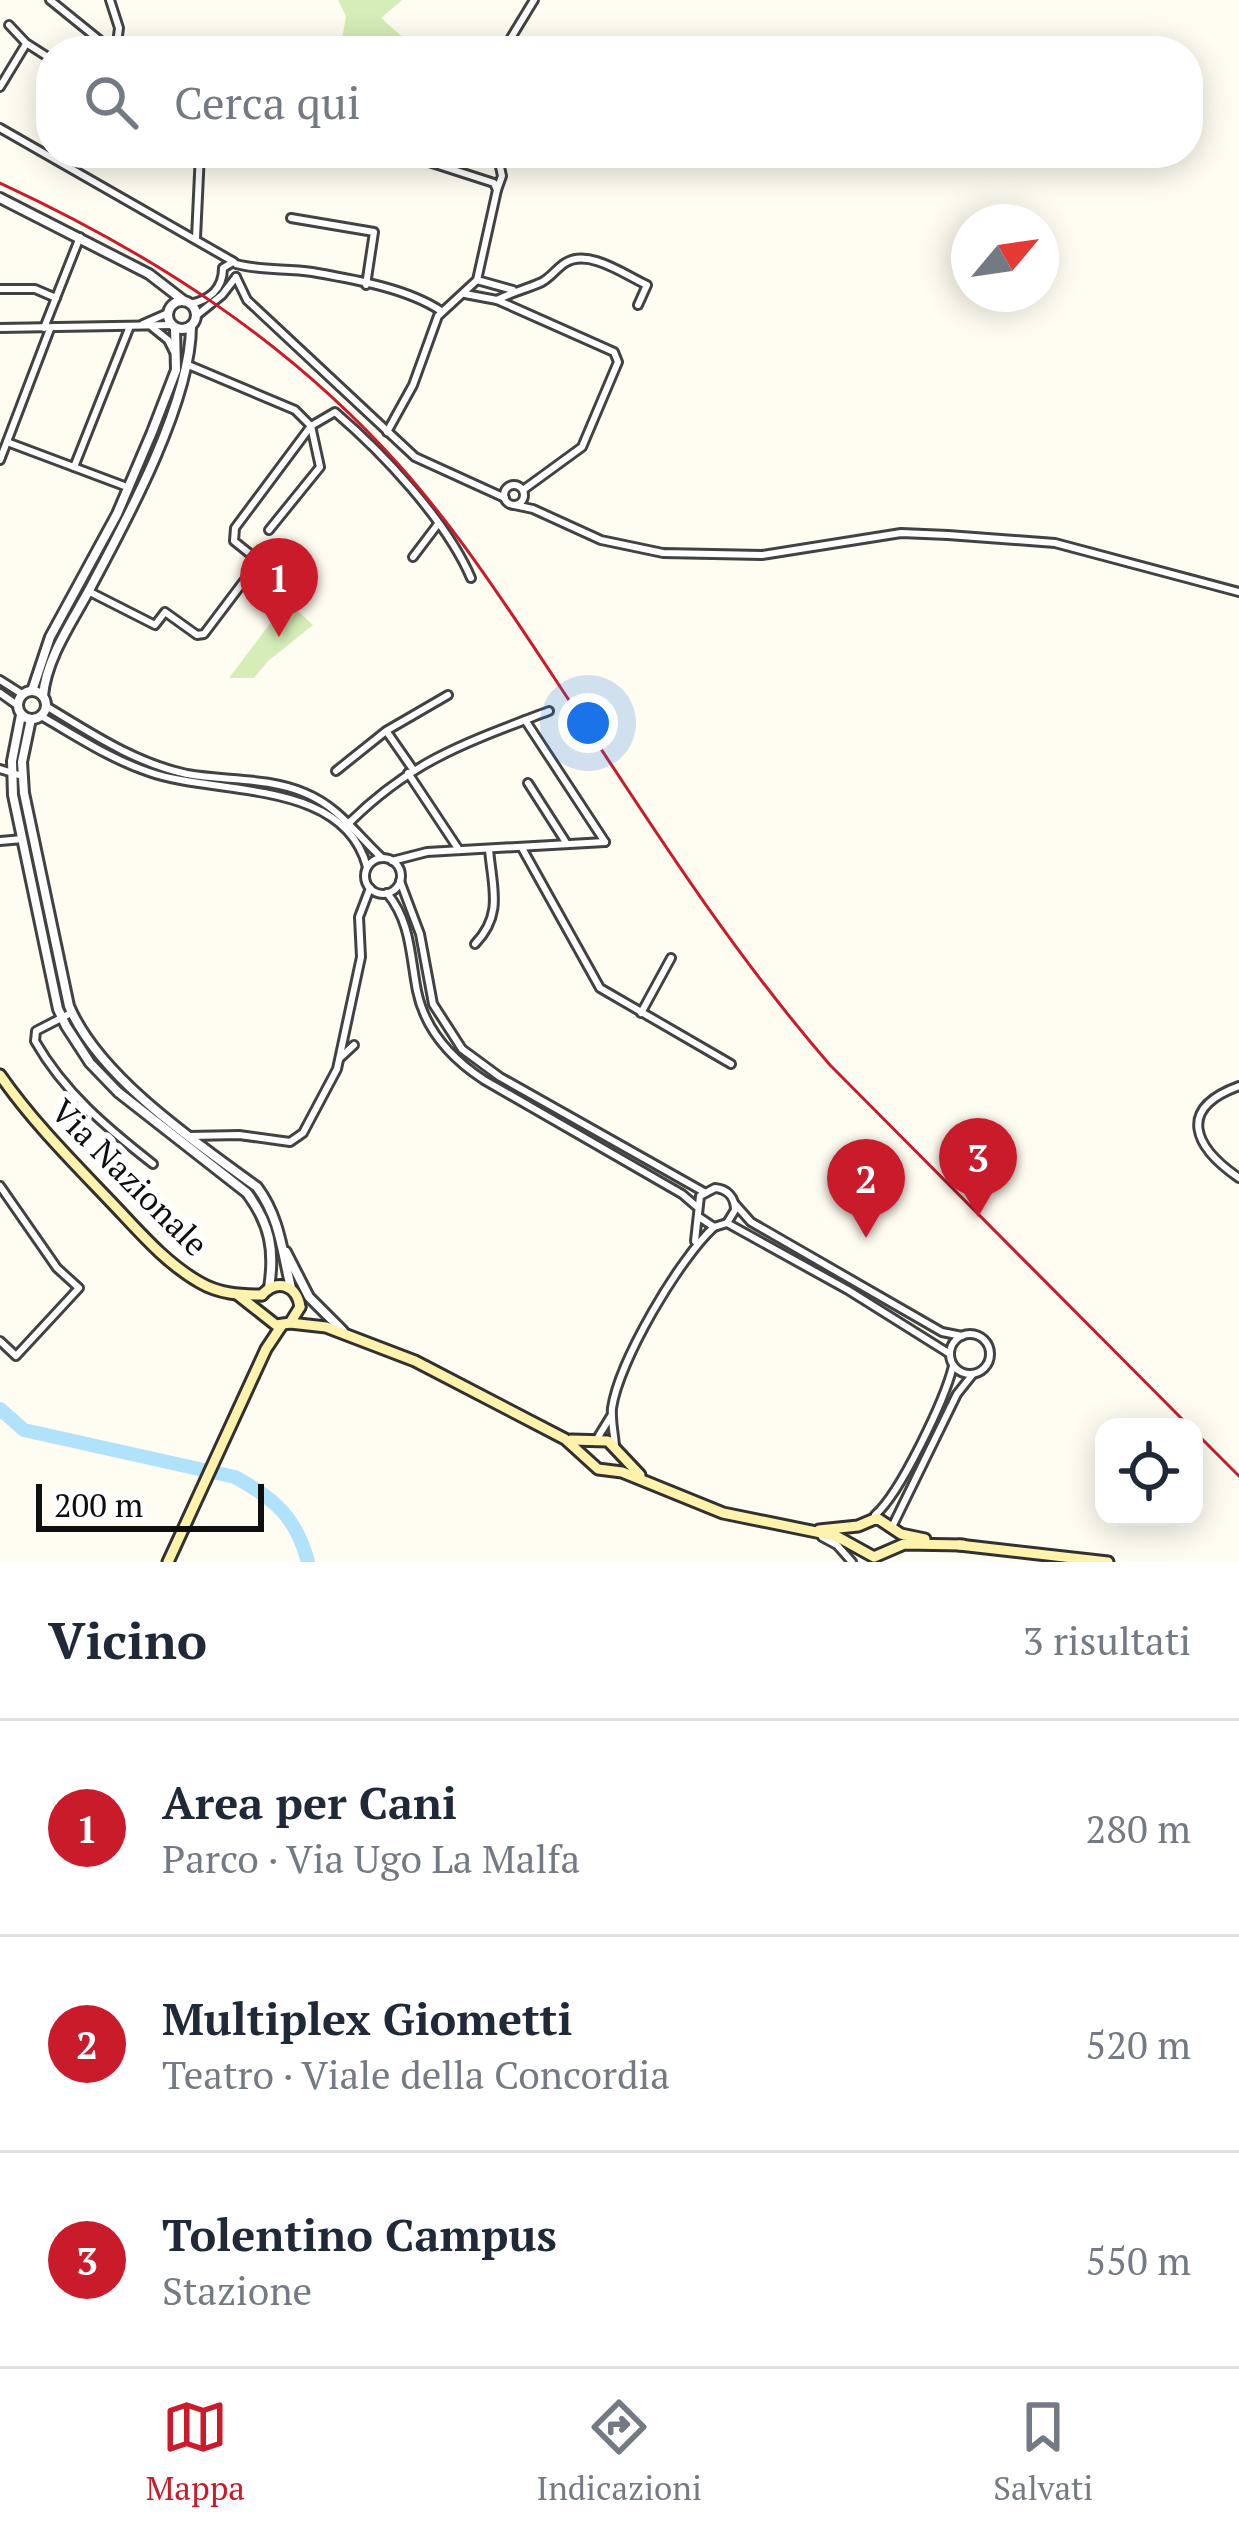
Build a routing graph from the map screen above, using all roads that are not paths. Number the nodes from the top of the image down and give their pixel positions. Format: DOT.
graph roads {
  1 [pos="50,0"];
  2 [pos="110,0"];
  3 [pos="534,0"];
  4 [pos="9,25"];
  5 [pos="95,36"];
  6 [pos="117,36"];
  7 [pos="512,36"];
  8 [pos="26,43"];
  9 [pos="36,49"];
  10 [pos="0,87"];
  11 [pos="0,128"];
  12 [pos="36,145"];
  13 [pos="79,168"];
  14 [pos="199,168"];
  15 [pos="448,168"];
  16 [pos="500,168"];
  17 [pos="497,190"];
  18 [pos="0,199"];
  19 [pos="291,218"];
  20 [pos="80,237"];
  21 [pos="196,238"];
  22 [pos="212,247"];
  23 [pos="235,263"];
  24 [pos="223,268"];
  25 [pos="236,277"];
  26 [pos="477,280"];
  27 [pos="366,284"];
  28 [pos="167,288"];
  29 [pos="501,288"];
  30 [pos="0,289"];
  31 [pos="512,290"];
  32 [pos="464,294"];
  33 [pos="222,295"];
  34 [pos="56,298"];
  35 [pos="247,300"];
  36 [pos="497,300"];
  37 [pos="187,303"];
  38 [pos="638,305"];
  39 [pos="169,310"];
  40 [pos="440,311"];
  41 [pos="193,321"];
  42 [pos="140,325"];
  43 [pos="130,326"];
  44 [pos="174,326"];
  45 [pos="0,328"];
  46 [pos="47,328"];
  47 [pos="152,328"];
  48 [pos="177,361"];
  49 [pos="188,364"];
  50 [pos="311,426"];
  51 [pos="387,432"];
  52 [pos="7,442"];
  53 [pos="1,457"];
  54 [pos="74,467"];
  55 [pos="128,488"];
  56 [pos="523,492"];
  57 [pos="506,494"];
  58 [pos="514,505"];
  59 [pos="533,509"];
  60 [pos="438,524"];
  61 [pos="269,530"];
  62 [pos="413,557"];
  63 [pos="93,559"];
  64 [pos="103,565"];
  65 [pos="471,578"];
  66 [pos="88,591"];
  67 [pos="1239,592"];
  68 [pos="0,680"];
  69 [pos="27,692"];
  70 [pos="0,693"];
  71 [pos="448,695"];
  72 [pos="33,709"];
  73 [pos="549,711"];
  74 [pos="525,720"];
  75 [pos="386,731"];
  76 [pos="101,739"];
  77 [pos="96,748"];
  78 [pos="0,769"];
  79 [pos="410,770"];
  80 [pos="336,771"];
  81 [pos="17,775"];
  82 [pos="528,783"];
  83 [pos="347,825"];
  84 [pos="23,838"];
  85 [pos="0,841"];
  86 [pos="567,844"];
  87 [pos="522,848"];
  88 [pos="489,849"];
  89 [pos="459,850"];
  90 [pos="382,858"];
  91 [pos="411,859"];
  92 [pos="392,861"];
  93 [pos="368,867"];
  94 [pos="400,878"];
  95 [pos="370,888"];
  96 [pos="385,893"];
  97 [pos="366,904"];
  98 [pos="475,944"];
  99 [pos="671,958"];
  100 [pos="641,1013"];
  101 [pos="66,1015"];
  102 [pos="354,1045"];
  103 [pos="340,1057"];
  104 [pos="731,1064"];
  105 [pos="0,1075"];
  106 [pos="1239,1086"];
  107 [pos="186,1139"];
  108 [pos="153,1164"];
  109 [pos="226,1171"];
  110 [pos="1239,1178"];
  111 [pos="0,1186"];
  112 [pos="704,1192"];
  113 [pos="735,1204"];
  114 [pos="696,1206"];
  115 [pos="699,1217"];
  116 [pos="727,1223"];
  117 [pos="714,1227"];
  118 [pos="282,1241"];
  119 [pos="695,1244"];
  120 [pos="291,1288"];
  121 [pos="266,1291"];
  122 [pos="238,1295"];
  123 [pos="300,1306"];
  124 [pos="263,1315"];
  125 [pos="286,1324"];
  126 [pos="326,1327"];
  127 [pos="349,1336"];
  128 [pos="962,1336"];
  129 [pos="0,1341"];
  130 [pos="266,1348"];
  131 [pos="950,1354"];
  132 [pos="953,1366"];
  133 [pos="973,1374"];
  134 [pos="611,1416"];
  135 [pos="565,1439"];
  136 [pos="594,1443"];
  137 [pos="616,1449"];
  138 [pos="588,1460"];
  139 [pos="608,1469"];
  140 [pos="654,1485"];
  141 [pos="871,1518"];
  142 [pos="858,1526"];
  143 [pos="790,1527"];
  144 [pos="892,1528"];
  145 [pos="814,1530"];
  146 [pos="963,1545"];
  147 [pos="858,1556"];
  148 [pos="881,1556"];
  149 [pos="168,1562"];
  150 [pos="1108,1562"];
  1 -- 5 [label="street"];
  2 -- 6 [label="street"];
  3 -- 7 [label="street"];
  4 -- 8 [label="street"];
  8 -- 9 [label="street"];
  8 -- 10 [label="street"];
  11 -- 12 [label="street"];
  13 -- 21 [label="street"];
  14 -- 21 [label="street"];
  15 -- 17 [label="street"];
  16 -- 17 [label="street"];
  17 -- 26 [label="street"];
  18 -- 20 [label="street"];
  19 -- 27 [label="street"];
  20 -- 28 [label="street"];
  20 -- 34 [label="street"];
  21 -- 22 [label="street"];
  22 -- 23 [label="street"];
  22 -- 24 [label="street"];
  23 -- 24 [label="street"];
  23 -- 25 [label="street"];
  23 -- 27 [label="street"];
  24 -- 37 [label="street"];
  25 -- 33 [label="street"];
  25 -- 35 [label="street"];
  26 -- 29 [label="street"];
  26 -- 32 [label="street"];
  27 -- 40 [label="street"];
  28 -- 37 [label="street"];
  28 -- 39 [label="street"];
  29 -- 31 [label="street"];
  29 -- 36 [label="street"];
  30 -- 34 [label="street"];
  31 -- 36 [label="street"];
  31 -- 38 [label="street"];
  32 -- 36 [label="street"];
  32 -- 40 [label="street"];
  33 -- 35 [label="street"];
  33 -- 41 [label="street"];
  34 -- 46 [label="street"];
  35 -- 51 [label="street"];
  36 -- 56 [label="street"];
  37 -- 39 [label="street"];
  37 -- 41 [label="street"];
  39 -- 42 [label="street"];
  39 -- 44 [label="street"];
  40 -- 51 [label="street"];
  41 -- 44 [label="street"];
  41 -- 49 [label="street"];
  42 -- 43 [label="street"];
  42 -- 47 [label="street"];
  43 -- 46 [label="street"];
  43 -- 54 [label="street"];
  44 -- 47 [label="street"];
  44 -- 48 [label="street"];
  45 -- 46 [label="street"];
  46 -- 52 [label="street"];
  47 -- 48 [label="street"];
  48 -- 49 [label="street"];
  48 -- 55 [label="street"];
  49 -- 50 [label="street"];
  49 -- 64 [label="street"];
  50 -- 60 [label="street"];
  50 -- 61 [label="street"];
  50 -- 66 [label="street"];
  51 -- 57 [label="street"];
  52 -- 53 [label="street"];
  52 -- 54 [label="street"];
  54 -- 55 [label="street"];
  55 -- 63 [label="street"];
  56 -- 57 [label="street"];
  56 -- 58 [label="street"];
  56 -- 59 [label="street"];
  57 -- 58 [label="street"];
  58 -- 59 [label="street"];
  59 -- 67 [label="street"];
  60 -- 62 [label="street"];
  60 -- 65 [label="street"];
  63 -- 64 [label="street"];
  63 -- 69 [label="street"];
  64 -- 66 [label="street"];
  66 -- 72 [label="street"];
  68 -- 69 [label="street"];
  69 -- 72 [label="street"];
  69 -- 72 [label="street"];
  70 -- 72 [label="street"];
  71 -- 75 [label="street"];
  72 -- 76 [label="street"];
  72 -- 77 [label="street"];
  72 -- 81 [label="street"];
  73 -- 74 [label="street"];
  74 -- 79 [label="street"];
  74 -- 86 [label="street"];
  75 -- 79 [label="street"];
  75 -- 80 [label="street"];
  76 -- 77 [label="street"];
  76 -- 83 [label="street"];
  77 -- 83 [label="street"];
  78 -- 81 [label="street"];
  79 -- 83 [label="street"];
  79 -- 89 [label="street"];
  81 -- 84 [label="street"];
  81 -- 101 [label="street"];
  82 -- 86 [label="street"];
  83 -- 90 [label="street"];
  83 -- 93 [label="street"];
  84 -- 85 [label="street"];
  84 -- 101 [label="street"];
  86 -- 87 [label="street"];
  87 -- 88 [label="street"];
  87 -- 100 [label="street"];
  88 -- 89 [label="street"];
  88 -- 98 [label="street"];
  89 -- 91 [label="street"];
  90 -- 92 [label="street"];
  90 -- 93 [label="street"];
  91 -- 92 [label="street"];
  91 -- 94 [label="street"];
  92 -- 94 [label="street"];
  93 -- 95 [label="street"];
  94 -- 96 [label="street"];
  94 -- 112 [label="street"];
  95 -- 96 [label="street"];
  95 -- 97 [label="street"];
  96 -- 97 [label="street"];
  96 -- 114 [label="street"];
  97 -- 103 [label="street"];
  99 -- 100 [label="street"];
  100 -- 104 [label="street"];
  101 -- 107 [label="street"];
  101 -- 108 [label="street"];
  102 -- 103 [label="street"];
  103 -- 107 [label="street"];
  105 -- 122 [label="main road, Via Nazionale"];
  106 -- 110 [label="street"];
  107 -- 109 [label="street"];
  109 -- 118 [label="street"];
  109 -- 121 [label="street"];
  111 -- 129 [label="street"];
  112 -- 113 [label="street"];
  112 -- 114 [label="street"];
  113 -- 116 [label="street"];
  113 -- 128 [label="street"];
  114 -- 115 [label="street"];
  115 -- 117 [label="street"];
  115 -- 119 [label="street"];
  116 -- 117 [label="street"];
  116 -- 131 [label="street"];
  117 -- 119 [label="street"];
  118 -- 120 [label="street"];
  118 -- 127 [label="street"];
  119 -- 134 [label="street"];
  120 -- 121 [label="main road"];
  120 -- 123 [label="main road"];
  121 -- 122 [label="main road, Via Nazionale"];
  121 -- 124 [label="main road"];
  122 -- 124 [label="main road, Via Nazionale"];
  123 -- 125 [label="main road"];
  123 -- 126 [label="main road"];
  124 -- 125 [label="main road"];
  124 -- 130 [label="main road"];
  125 -- 126 [label="main road"];
  125 -- 130 [label="main road"];
  126 -- 127 [label="main road"];
  127 -- 135 [label="main road"];
  128 -- 131 [label="street"];
  128 -- 133 [label="street"];
  130 -- 149 [label="main road"];
  131 -- 132 [label="street"];
  132 -- 133 [label="street"];
  132 -- 141 [label="street"];
  133 -- 144 [label="street"];
  134 -- 136 [label="street"];
  134 -- 137 [label="street"];
  135 -- 136 [label="main road"];
  135 -- 138 [label="main road"];
  136 -- 137 [label="main road"];
  136 -- 138 [label="main road"];
  137 -- 139 [label="main road"];
  137 -- 140 [label="main road"];
  138 -- 139 [label="main road"];
  139 -- 140 [label="main road"];
  140 -- 143 [label="main road"];
  141 -- 142 [label="main road"];
  141 -- 144 [label="main road"];
  142 -- 145 [label="main road"];
  142 -- 147 [label="main road"];
  143 -- 145 [label="main road"];
  143 -- 147 [label="street"];
  144 -- 146 [label="main road"];
  144 -- 148 [label="main road"];
  145 -- 147 [label="main road"];
  146 -- 148 [label="main road"];
  146 -- 150 [label="main road"];
  147 -- 148 [label="main road"];
}
